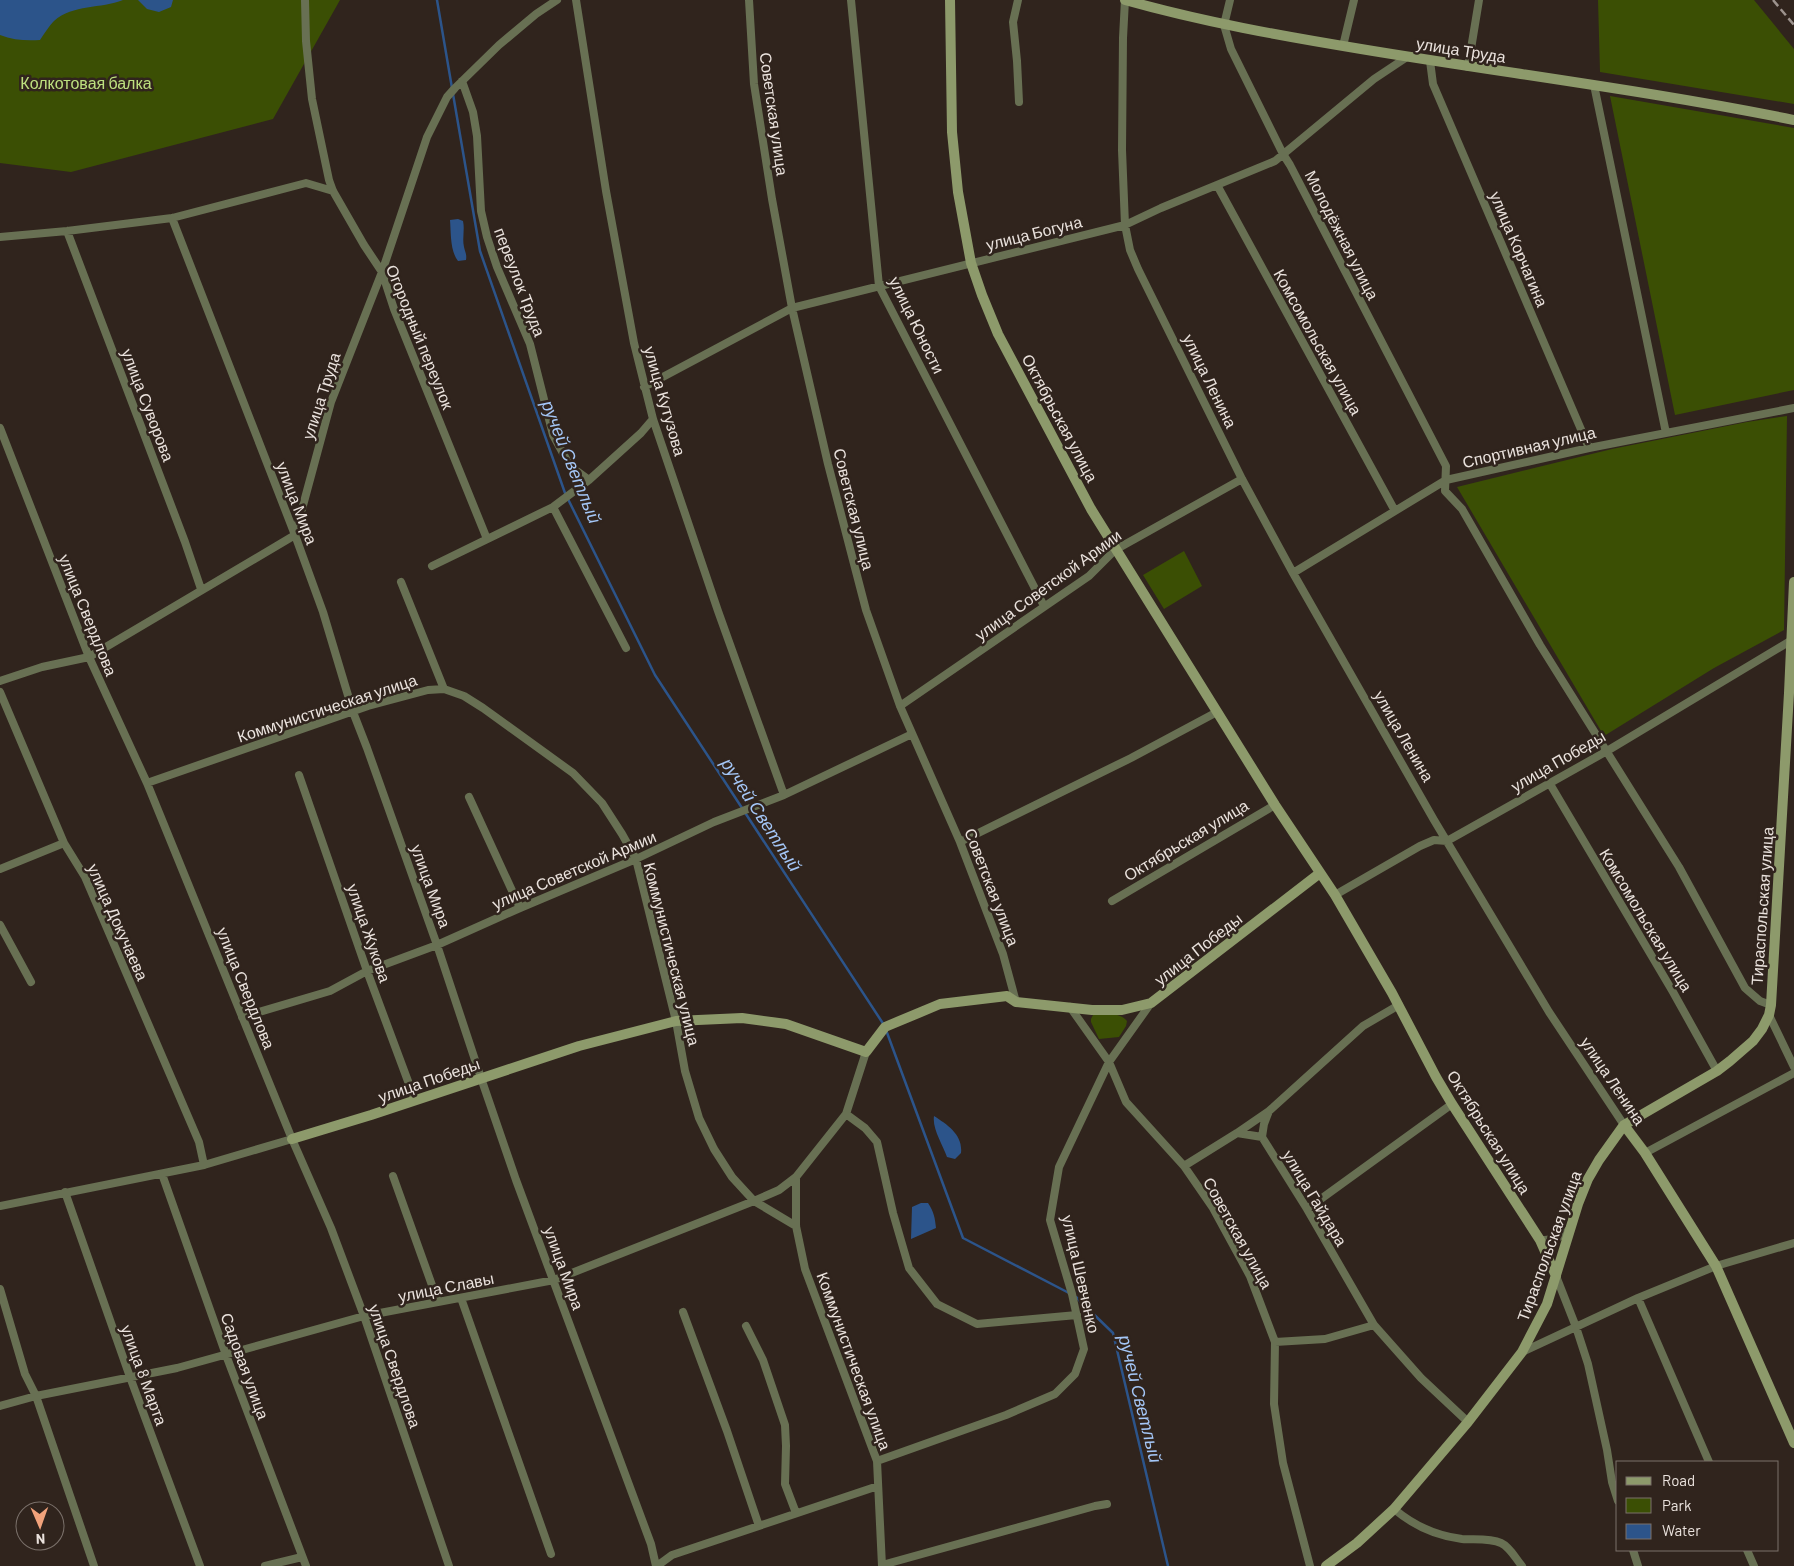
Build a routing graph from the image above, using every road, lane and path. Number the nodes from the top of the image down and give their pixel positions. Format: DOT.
graph roads {
  1 [pos="305,0"];
  2 [pos="557,0"];
  3 [pos="576,0"];
  4 [pos="749,0"];
  5 [pos="852,0"];
  6 [pos="950,0"];
  7 [pos="1018,0"];
  8 [pos="1125,0"];
  9 [pos="1230,0"];
  10 [pos="1354,0"];
  11 [pos="1479,0"];
  12 [pos="1224,25"];
  13 [pos="1343,46"];
  14 [pos="1407,57"];
  15 [pos="1430,61"];
  16 [pos="1468,67"];
  17 [pos="462,81"];
  18 [pos="1594,85"];
  19 [pos="1019,102"];
  20 [pos="1794,120"];
  21 [pos="1283,154"];
  22 [pos="1217,185"];
  23 [pos="333,191"];
  24 [pos="172,218"];
  25 [pos="1124,225"];
  26 [pos="67,231"];
  27 [pos="0,237"];
  28 [pos="971,263"];
  29 [pos="382,272"];
  30 [pos="879,286"];
  31 [pos="792,308"];
  32 [pos="644,387"];
  33 [pos="1794,408"];
  34 [pos="653,419"];
  35 [pos="0,428"];
  36 [pos="1666,433"];
  37 [pos="1589,448"];
  38 [pos="1242,479"];
  39 [pos="589,480"];
  40 [pos="1446,480"];
  41 [pos="553,507"];
  42 [pos="1395,511"];
  43 [pos="295,535"];
  44 [pos="487,539"];
  45 [pos="1115,550"];
  46 [pos="432,566"];
  47 [pos="1293,573"];
  48 [pos="401,582"];
  49 [pos="1794,582"];
  50 [pos="201,589"];
  51 [pos="1044,606"];
  52 [pos="1793,634"];
  53 [pos="626,648"];
  54 [pos="89,657"];
  55 [pos="0,681"];
  56 [pos="444,689"];
  57 [pos="0,692"];
  58 [pos="900,706"];
  59 [pos="353,712"];
  60 [pos="1217,712"];
  61 [pos="912,734"];
  62 [pos="1607,751"];
  63 [pos="299,775"];
  64 [pos="147,783"];
  65 [pos="1550,784"];
  66 [pos="784,795"];
  67 [pos="469,797"];
  68 [pos="1275,804"];
  69 [pos="1447,841"];
  70 [pos="960,842"];
  71 [pos="64,843"];
  72 [pos="636,859"];
  73 [pos="0,869"];
  74 [pos="1320,873"];
  75 [pos="1335,896"];
  76 [pos="1112,901"];
  77 [pos="520,908"];
  78 [pos="0,925"];
  79 [pos="438,944"];
  80 [pos="367,971"];
  81 [pos="31,982"];
  82 [pos="1016,1002"];
  83 [pos="1151,1003"];
  84 [pos="1399,1005"];
  85 [pos="1070,1007"];
  86 [pos="1770,1010"];
  87 [pos="242,1017"];
  88 [pos="676,1021"];
  89 [pos="866,1052"];
  90 [pos="1108,1062"];
  91 [pos="1794,1067"];
  92 [pos="1717,1071"];
  93 [pos="1794,1073"];
  94 [pos="481,1078"];
  95 [pos="415,1100"];
  96 [pos="1452,1104"];
  97 [pos="1269,1111"];
  98 [pos="846,1114"];
  99 [pos="1624,1125"];
  100 [pos="1237,1133"];
  101 [pos="1262,1137"];
  102 [pos="292,1139"];
  103 [pos="1645,1154"];
  104 [pos="204,1165"];
  105 [pos="1184,1166"];
  106 [pos="162,1174"];
  107 [pos="394,1176"];
  108 [pos="796,1177"];
  109 [pos="65,1192"];
  110 [pos="754,1201"];
  111 [pos="0,1206"];
  112 [pos="1307,1210"];
  113 [pos="796,1226"];
  114 [pos="1572,1227"];
  115 [pos="1540,1240"];
  116 [pos="1794,1243"];
  117 [pos="1716,1266"];
  118 [pos="1556,1276"];
  119 [pos="554,1280"];
  120 [pos="0,1289"];
  121 [pos="461,1298"];
  122 [pos="1638,1298"];
  123 [pos="438,1302"];
  124 [pos="683,1312"];
  125 [pos="1077,1314"];
  126 [pos="364,1316"];
  127 [pos="1374,1325"];
  128 [pos="746,1326"];
  129 [pos="1576,1327"];
  130 [pos="1275,1342"];
  131 [pos="1522,1352"];
  132 [pos="226,1355"];
  133 [pos="130,1377"];
  134 [pos="36,1396"];
  135 [pos="0,1406"];
  136 [pos="1468,1422"];
  137 [pos="1794,1442"];
  138 [pos="877,1461"];
  139 [pos="1709,1461"];
  140 [pos="878,1486"];
  141 [pos="1616,1495"];
  142 [pos="1107,1504"];
  143 [pos="1394,1509"];
  144 [pos="796,1513"];
  145 [pos="759,1526"];
  146 [pos="1633,1551"];
  147 [pos="1747,1551"];
  148 [pos="551,1554"];
  149 [pos="302,1558"];
  150 [pos="882,1565"];
  151 [pos="94,1566"];
  152 [pos="200,1566"];
  153 [pos="265,1566"];
  154 [pos="306,1566"];
  155 [pos="449,1566"];
  156 [pos="656,1566"];
  157 [pos="1310,1566"];
  158 [pos="1326,1566"];
  159 [pos="1522,1566"];
  160 [pos="1638,1566"];
  161 [pos="1754,1566"];
  1 -- 23 [label="street, Огородный переулок"];
  2 -- 17 [label="street, улица Труда"];
  3 -- 32 [label="street, улица Кутузова"];
  4 -- 31 [label="street, Советская улица"];
  5 -- 30 [label="street, улица Юности"];
  6 -- 28 [label="street, Октябрьская улица"];
  7 -- 19 [label="street"];
  8 -- 12 [label="street, улица Труда"];
  8 -- 25 [label="street, улица Ленина"];
  9 -- 12 [label="street, Молодёжная улица"];
  10 -- 13 [label="street"];
  11 -- 16 [label="street"];
  12 -- 13 [label="street, улица Труда"];
  12 -- 21 [label="street, Молодёжная улица"];
  13 -- 14 [label="street, улица Труда"];
  14 -- 15 [label="street, улица Труда"];
  14 -- 21 [label="street, улица Богуна"];
  15 -- 16 [label="street, улица Труда"];
  15 -- 37 [label="street, улица Корчагина"];
  16 -- 18 [label="street, улица Труда"];
  17 -- 29 [label="street, улица Труда"];
  17 -- 39 [label="street, переулок Труда"];
  18 -- 20 [label="street, улица Труда"];
  18 -- 36 [label="street"];
  21 -- 22 [label="street, улица Богуна"];
  21 -- 40 [label="street, Молодёжная улица"];
  22 -- 25 [label="street, улица Богуна"];
  22 -- 42 [label="street, Комсомольская улица"];
  23 -- 24 [label="street"];
  23 -- 29 [label="street, Огородный переулок"];
  24 -- 26 [label="street"];
  24 -- 43 [label="street, улица Мира"];
  25 -- 28 [label="street, улица Богуна"];
  25 -- 38 [label="street, улица Ленина"];
  26 -- 27 [label="street"];
  26 -- 50 [label="street, улица Суворова"];
  28 -- 30 [label="street, улица Богуна"];
  28 -- 45 [label="street, Октябрьская улица"];
  29 -- 43 [label="street, улица Труда"];
  29 -- 44 [label="street, Огородный переулок"];
  30 -- 31 [label="street, улица Богуна"];
  30 -- 51 [label="street, улица Юности"];
  31 -- 32 [label="street, улица Богуна"];
  31 -- 58 [label="street, Советская улица"];
  32 -- 34 [label="street, улица Кутузова"];
  33 -- 36 [label="street, Спортивная улица"];
  34 -- 39 [label="street"];
  34 -- 66 [label="street, улица Кутузова"];
  35 -- 54 [label="street, улица Свердлова"];
  36 -- 37 [label="street, Спортивная улица"];
  37 -- 40 [label="street, Спортивная улица"];
  38 -- 45 [label="street, улица Советской Армии"];
  38 -- 47 [label="street, улица Ленина"];
  39 -- 41 [label="street"];
  40 -- 42 [label="street, Спортивная улица"];
  40 -- 62 [label="street, Молодёжная улица"];
  41 -- 44 [label="street"];
  41 -- 53 [label="street"];
  42 -- 47 [label="street, Спортивная улица"];
  43 -- 50 [label="street"];
  43 -- 59 [label="street, улица Мира"];
  44 -- 46 [label="street"];
  45 -- 51 [label="street, улица Советской Армии"];
  45 -- 60 [label="street, Октябрьская улица"];
  47 -- 69 [label="street, улица Ленина"];
  48 -- 56 [label="street"];
  49 -- 52 [label="street, Тираспольская улица"];
  50 -- 54 [label="street"];
  51 -- 58 [label="street, улица Советской Армии"];
  52 -- 62 [label="street, улица Победы"];
  52 -- 86 [label="street, Тираспольская улица"];
  54 -- 55 [label="street"];
  54 -- 64 [label="street, улица Свердлова"];
  56 -- 59 [label="street, Коммунистическая улица"];
  56 -- 72 [label="street, Коммунистическая улица"];
  57 -- 71 [label="street, улица Докучаева"];
  58 -- 61 [label="street, Советская улица"];
  59 -- 64 [label="street, Коммунистическая улица"];
  59 -- 79 [label="street, улица Мира"];
  60 -- 68 [label="street, Октябрьская улица"];
  60 -- 70 [label="street"];
  61 -- 66 [label="street, улица Советской Армии"];
  61 -- 70 [label="street, Советская улица"];
  62 -- 65 [label="street, улица Победы"];
  62 -- 86 [label="street"];
  63 -- 80 [label="street, улица Жукова"];
  64 -- 87 [label="street, улица Свердлова"];
  65 -- 69 [label="street, улица Победы"];
  65 -- 92 [label="street, Комсомольская улица"];
  66 -- 72 [label="street, улица Советской Армии"];
  67 -- 77 [label="street"];
  68 -- 74 [label="street, Октябрьская улица"];
  68 -- 76 [label="street, Октябрьская улица"];
  69 -- 75 [label="street, улица Победы"];
  69 -- 99 [label="street, улица Ленина"];
  70 -- 82 [label="street, Советская улица"];
  71 -- 73 [label="street"];
  71 -- 104 [label="street, улица Докучаева"];
  72 -- 77 [label="street, улица Советской Армии"];
  72 -- 88 [label="street, Коммунистическая улица"];
  74 -- 75 [label="street, Октябрьская улица"];
  74 -- 83 [label="street, улица Победы"];
  75 -- 84 [label="street, Октябрьская улица"];
  77 -- 79 [label="street, улица Советской Армии"];
  78 -- 81 [label="street"];
  79 -- 80 [label="street, улица Советской Армии"];
  79 -- 94 [label="street, улица Мира"];
  80 -- 87 [label="street, улица Советской Армии"];
  80 -- 95 [label="street, улица Жукова"];
  82 -- 85 [label="street"];
  82 -- 89 [label="street"];
  83 -- 85 [label="street"];
  83 -- 90 [label="street, улица Победы"];
  84 -- 96 [label="street, Октябрьская улица"];
  84 -- 97 [label="street"];
  85 -- 90 [label="street, Советская улица"];
  86 -- 91 [label="street"];
  86 -- 92 [label="street, Тираспольская улица"];
  87 -- 102 [label="street, улица Свердлова"];
  88 -- 89 [label="street, улица Победы"];
  88 -- 94 [label="street, улица Победы"];
  88 -- 110 [label="street, Коммунистическая улица"];
  89 -- 98 [label="street"];
  90 -- 105 [label="street, Советская улица"];
  90 -- 125 [label="street, улица Шевченко"];
  92 -- 99 [label="street, Тираспольская улица"];
  93 -- 103 [label="street"];
  94 -- 95 [label="street, улица Победы"];
  94 -- 119 [label="street, улица Мира"];
  95 -- 102 [label="street, улица Победы"];
  96 -- 112 [label="street"];
  96 -- 115 [label="street, Октябрьская улица"];
  97 -- 100 [label="street"];
  97 -- 101 [label="street"];
  98 -- 108 [label="street"];
  98 -- 125 [label="street"];
  99 -- 103 [label="street, улица Ленина"];
  99 -- 114 [label="street, Тираспольская улица"];
  100 -- 101 [label="street"];
  100 -- 105 [label="street"];
  101 -- 112 [label="street, улица Гайдара"];
  102 -- 104 [label="street, улица Победы"];
  102 -- 126 [label="street, улица Свердлова"];
  103 -- 117 [label="street, улица Ленина"];
  104 -- 106 [label="street, улица Победы"];
  105 -- 130 [label="street, Советская улица"];
  106 -- 109 [label="street, улица Победы"];
  106 -- 132 [label="street, Садовая улица"];
  107 -- 123 [label="street"];
  108 -- 110 [label="street, улица Славы"];
  108 -- 113 [label="street, Коммунистическая улица"];
  109 -- 111 [label="street, улица Победы"];
  109 -- 133 [label="street, улица 8 Марта"];
  110 -- 113 [label="street, Коммунистическая улица"];
  110 -- 119 [label="street, улица Славы"];
  112 -- 127 [label="street, улица Гайдара"];
  113 -- 138 [label="street, Коммунистическая улица"];
  114 -- 115 [label="street"];
  114 -- 118 [label="street, Тираспольская улица"];
  115 -- 118 [label="street, Октябрьская улица"];
  116 -- 117 [label="street"];
  117 -- 122 [label="street"];
  117 -- 137 [label="street, улица Ленина"];
  118 -- 129 [label="street, Октябрьская улица"];
  118 -- 131 [label="street, Тираспольская улица"];
  119 -- 121 [label="street, улица Славы"];
  119 -- 156 [label="street, улица Мира"];
  120 -- 134 [label="street"];
  121 -- 123 [label="street, улица Славы"];
  121 -- 148 [label="street"];
  122 -- 129 [label="street"];
  122 -- 139 [label="street"];
  123 -- 126 [label="street, улица Славы"];
  124 -- 145 [label="street"];
  125 -- 138 [label="street, улица Шевченко"];
  126 -- 132 [label="street, улица Славы"];
  126 -- 155 [label="street, улица Свердлова"];
  127 -- 130 [label="street"];
  127 -- 136 [label="street, улица Гайдара"];
  128 -- 144 [label="street"];
  129 -- 131 [label="street"];
  129 -- 141 [label="street, Октябрьская улица"];
  130 -- 157 [label="street, Советская улица"];
  131 -- 136 [label="street, Тираспольская улица"];
  132 -- 133 [label="street, улица Славы"];
  132 -- 149 [label="street, Садовая улица"];
  133 -- 134 [label="street, улица Славы"];
  133 -- 152 [label="street, улица 8 Марта"];
  134 -- 135 [label="street, улица Славы"];
  134 -- 151 [label="street"];
  136 -- 143 [label="street, Тираспольская улица"];
  138 -- 140 [label="street, Коммунистическая улица"];
  140 -- 144 [label="street"];
  140 -- 150 [label="street, Коммунистическая улица"];
  142 -- 150 [label="street"];
  143 -- 158 [label="street, Тираспольская улица"];
  143 -- 159 [label="street"];
  144 -- 145 [label="street"];
  145 -- 156 [label="street"];
  146 -- 160 [label="street"];
  147 -- 161 [label="street"];
  149 -- 153 [label="street"];
  149 -- 154 [label="street, Садовая улица"];
}
